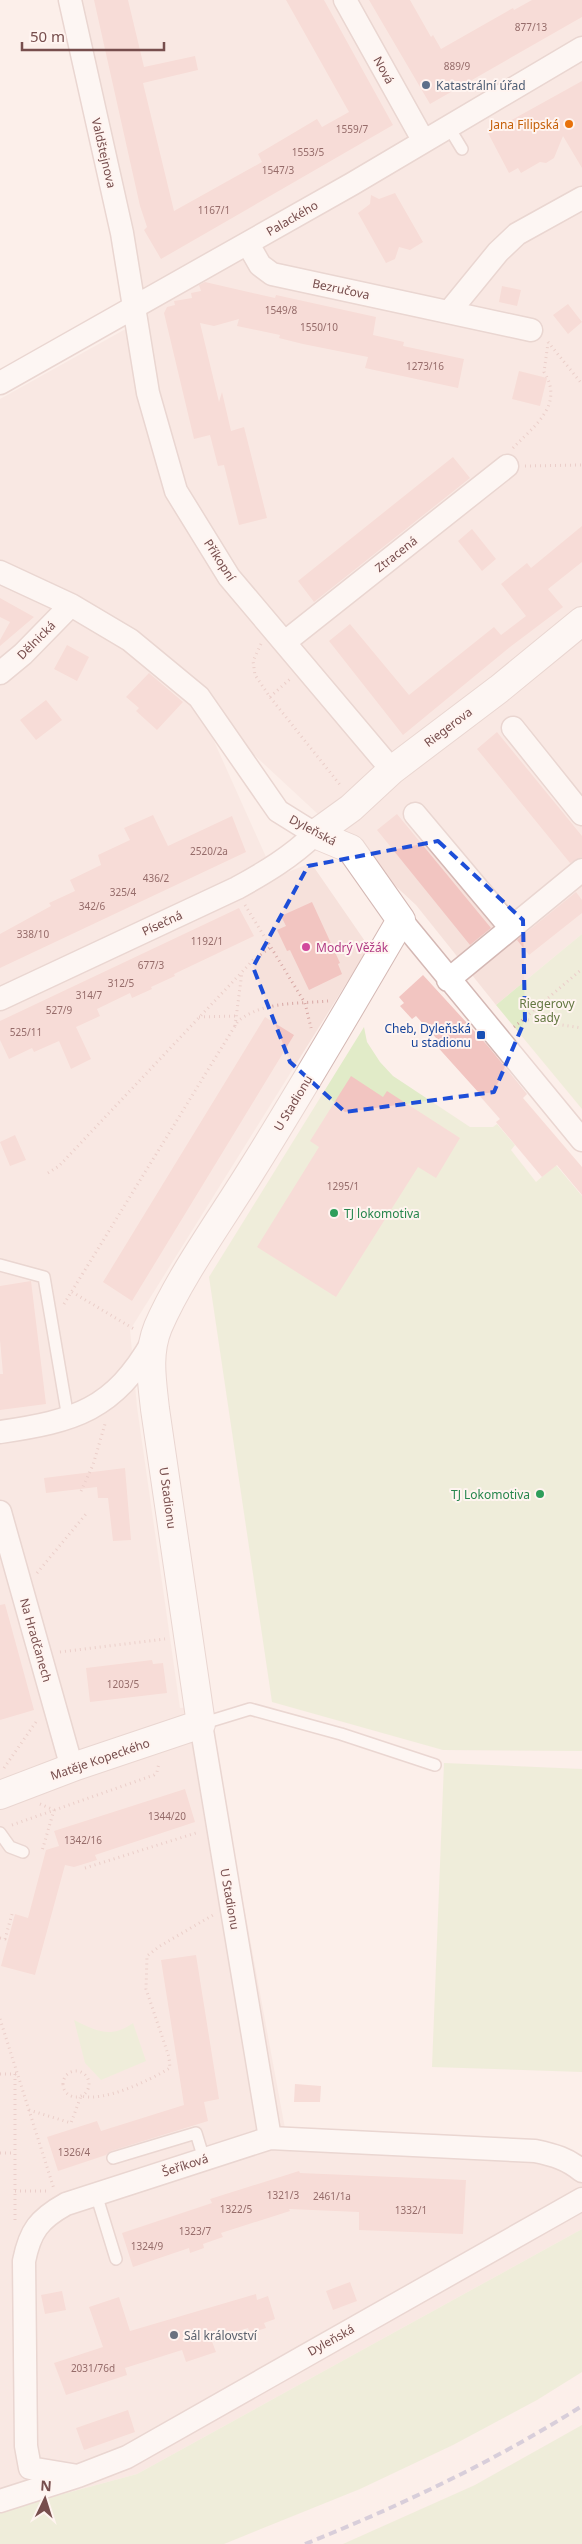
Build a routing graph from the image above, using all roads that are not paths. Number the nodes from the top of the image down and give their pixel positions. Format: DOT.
graph roads {
  1 [pos="70,0"];
  2 [pos="345,0"];
  3 [pos="582,48"];
  4 [pos="448,126"];
  5 [pos="423,140"];
  6 [pos="462,149"];
  7 [pos="582,198"];
  8 [pos="248,244"];
  9 [pos="135,306"];
  10 [pos="449,312"];
  11 [pos="531,330"];
  12 [pos="0,383"];
  13 [pos="507,466"];
  14 [pos="0,572"];
  15 [pos="71,605"];
  16 [pos="582,621"];
  17 [pos="280,637"];
  18 [pos="0,673"];
  19 [pos="513,728"];
  20 [pos="392,770"];
  21 [pos="416,814"];
  22 [pos="582,814"];
  23 [pos="315,834"];
  24 [pos="582,870"];
  25 [pos="401,920"];
  26 [pos="510,927"];
  27 [pos="448,980"];
  28 [pos="0,1000"];
  29 [pos="582,1140"];
  30 [pos="0,1265"];
  31 [pos="154,1340"];
  32 [pos="68,1418"];
  33 [pos="0,1432"];
  34 [pos="0,1512"];
  35 [pos="201,1724"];
  36 [pos="435,1765"];
  37 [pos="72,1768"];
  38 [pos="0,1795"];
  39 [pos="4,1830"];
  40 [pos="23,1852"];
  41 [pos="270,2138"];
  42 [pos="113,2158"];
  43 [pos="204,2159"];
  44 [pos="582,2171"];
  45 [pos="96,2194"];
  46 [pos="582,2199"];
  47 [pos="116,2260"];
  48 [pos="30,2468"];
  49 [pos="78,2476"];
  50 [pos="8,2499"];
  1 -- 9 [label="street, Valdštejnova"];
  2 -- 5 [label="street, Nová"];
  3 -- 4 [label="street, Palackého"];
  4 -- 5 [label="street, Palackého"];
  4 -- 6 [label="lane"];
  5 -- 8 [label="street, Palackého"];
  7 -- 10 [label="street"];
  8 -- 9 [label="street, Palackého"];
  8 -- 10 [label="street, Bezručova"];
  9 -- 12 [label="street, Palackého"];
  9 -- 17 [label="street, Příkopní"];
  10 -- 11 [label="street, Bezručova"];
  13 -- 17 [label="street, Ztracená"];
  14 -- 15 [label="street, Dyleňská"];
  15 -- 18 [label="street, Dělnická"];
  15 -- 23 [label="street, Dyleňská"];
  16 -- 20 [label="street, Riegerova"];
  17 -- 20 [label="street, Příkopní"];
  19 -- 22 [label="street"];
  20 -- 23 [label="street, Riegerova"];
  21 -- 26 [label="street"];
  23 -- 25 [label="street, Dyleňská"];
  23 -- 28 [label="street, Písečná"];
  24 -- 26 [label="street"];
  25 -- 27 [label="street, Dyleňská"];
  25 -- 31 [label="street, U Stadionu"];
  26 -- 27 [label="street"];
  27 -- 29 [label="street, Dyleňská"];
  30 -- 32 [label="lane"];
  31 -- 32 [label="street"];
  31 -- 35 [label="street, U Stadionu"];
  32 -- 33 [label="street"];
  34 -- 37 [label="street, Na Hradčanech"];
  35 -- 36 [label="lane"];
  35 -- 37 [label="street, Matěje Kopeckého"];
  35 -- 41 [label="street, U Stadionu"];
  37 -- 38 [label="street, Matěje Kopeckého"];
  39 -- 40 [label="lane"];
  41 -- 43 [label="street, Šeříková"];
  41 -- 44 [label="street, Šeříková"];
  42 -- 43 [label="lane"];
  43 -- 45 [label="street, Šeříková"];
  45 -- 47 [label="lane"];
  45 -- 48 [label="street, Šeříková"];
  46 -- 49 [label="street, Dyleňská"];
  48 -- 49 [label="street"];
  48 -- 50 [label="street"];
  49 -- 50 [label="street, Dyleňská"];
}
